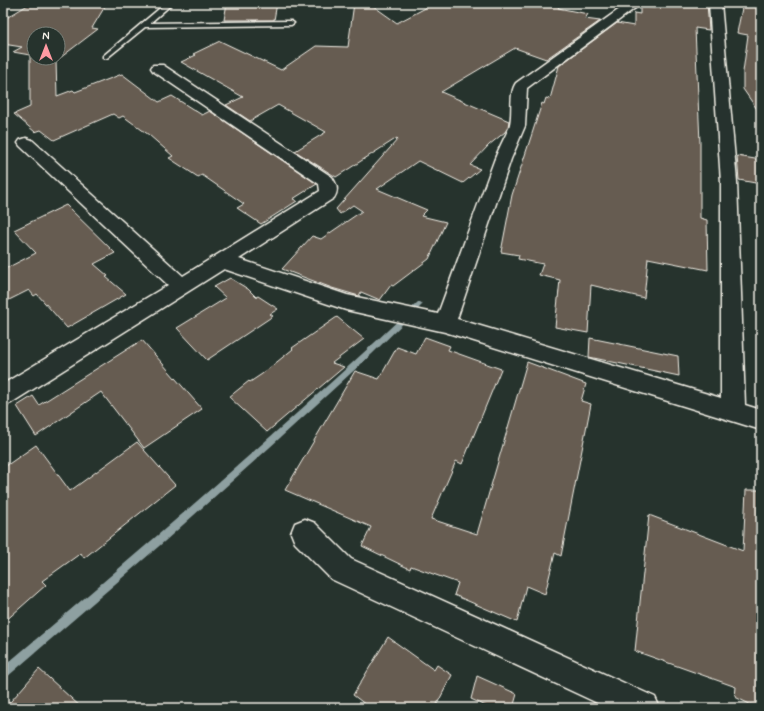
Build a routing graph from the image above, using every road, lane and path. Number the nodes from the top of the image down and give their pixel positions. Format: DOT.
graph roads {
  1 [pos="170,3"];
  2 [pos="636,3"];
  3 [pos="715,3"];
  4 [pos="291,23"];
  5 [pos="144,25"];
  6 [pos="106,57"];
  7 [pos="158,68"];
  8 [pos="26,143"];
  9 [pos="222,260"];
  10 [pos="182,286"];
  11 [pos="436,322"];
  12 [pos="3,396"];
  13 [pos="733,412"];
  14 [pos="761,420"];
  15 [pos="305,533"];
  16 [pos="644,708"];
  1 -- 5 [label="lane"];
  2 -- 11 [label="street"];
  3 -- 13 [label="street"];
  4 -- 5 [label="lane"];
  5 -- 6 [label="lane"];
  7 -- 9 [label="street"];
  8 -- 10 [label="street"];
  9 -- 10 [label="street"];
  9 -- 11 [label="street"];
  10 -- 12 [label="street"];
  11 -- 13 [label="street"];
  13 -- 14 [label="street"];
  15 -- 16 [label="street"];
}
